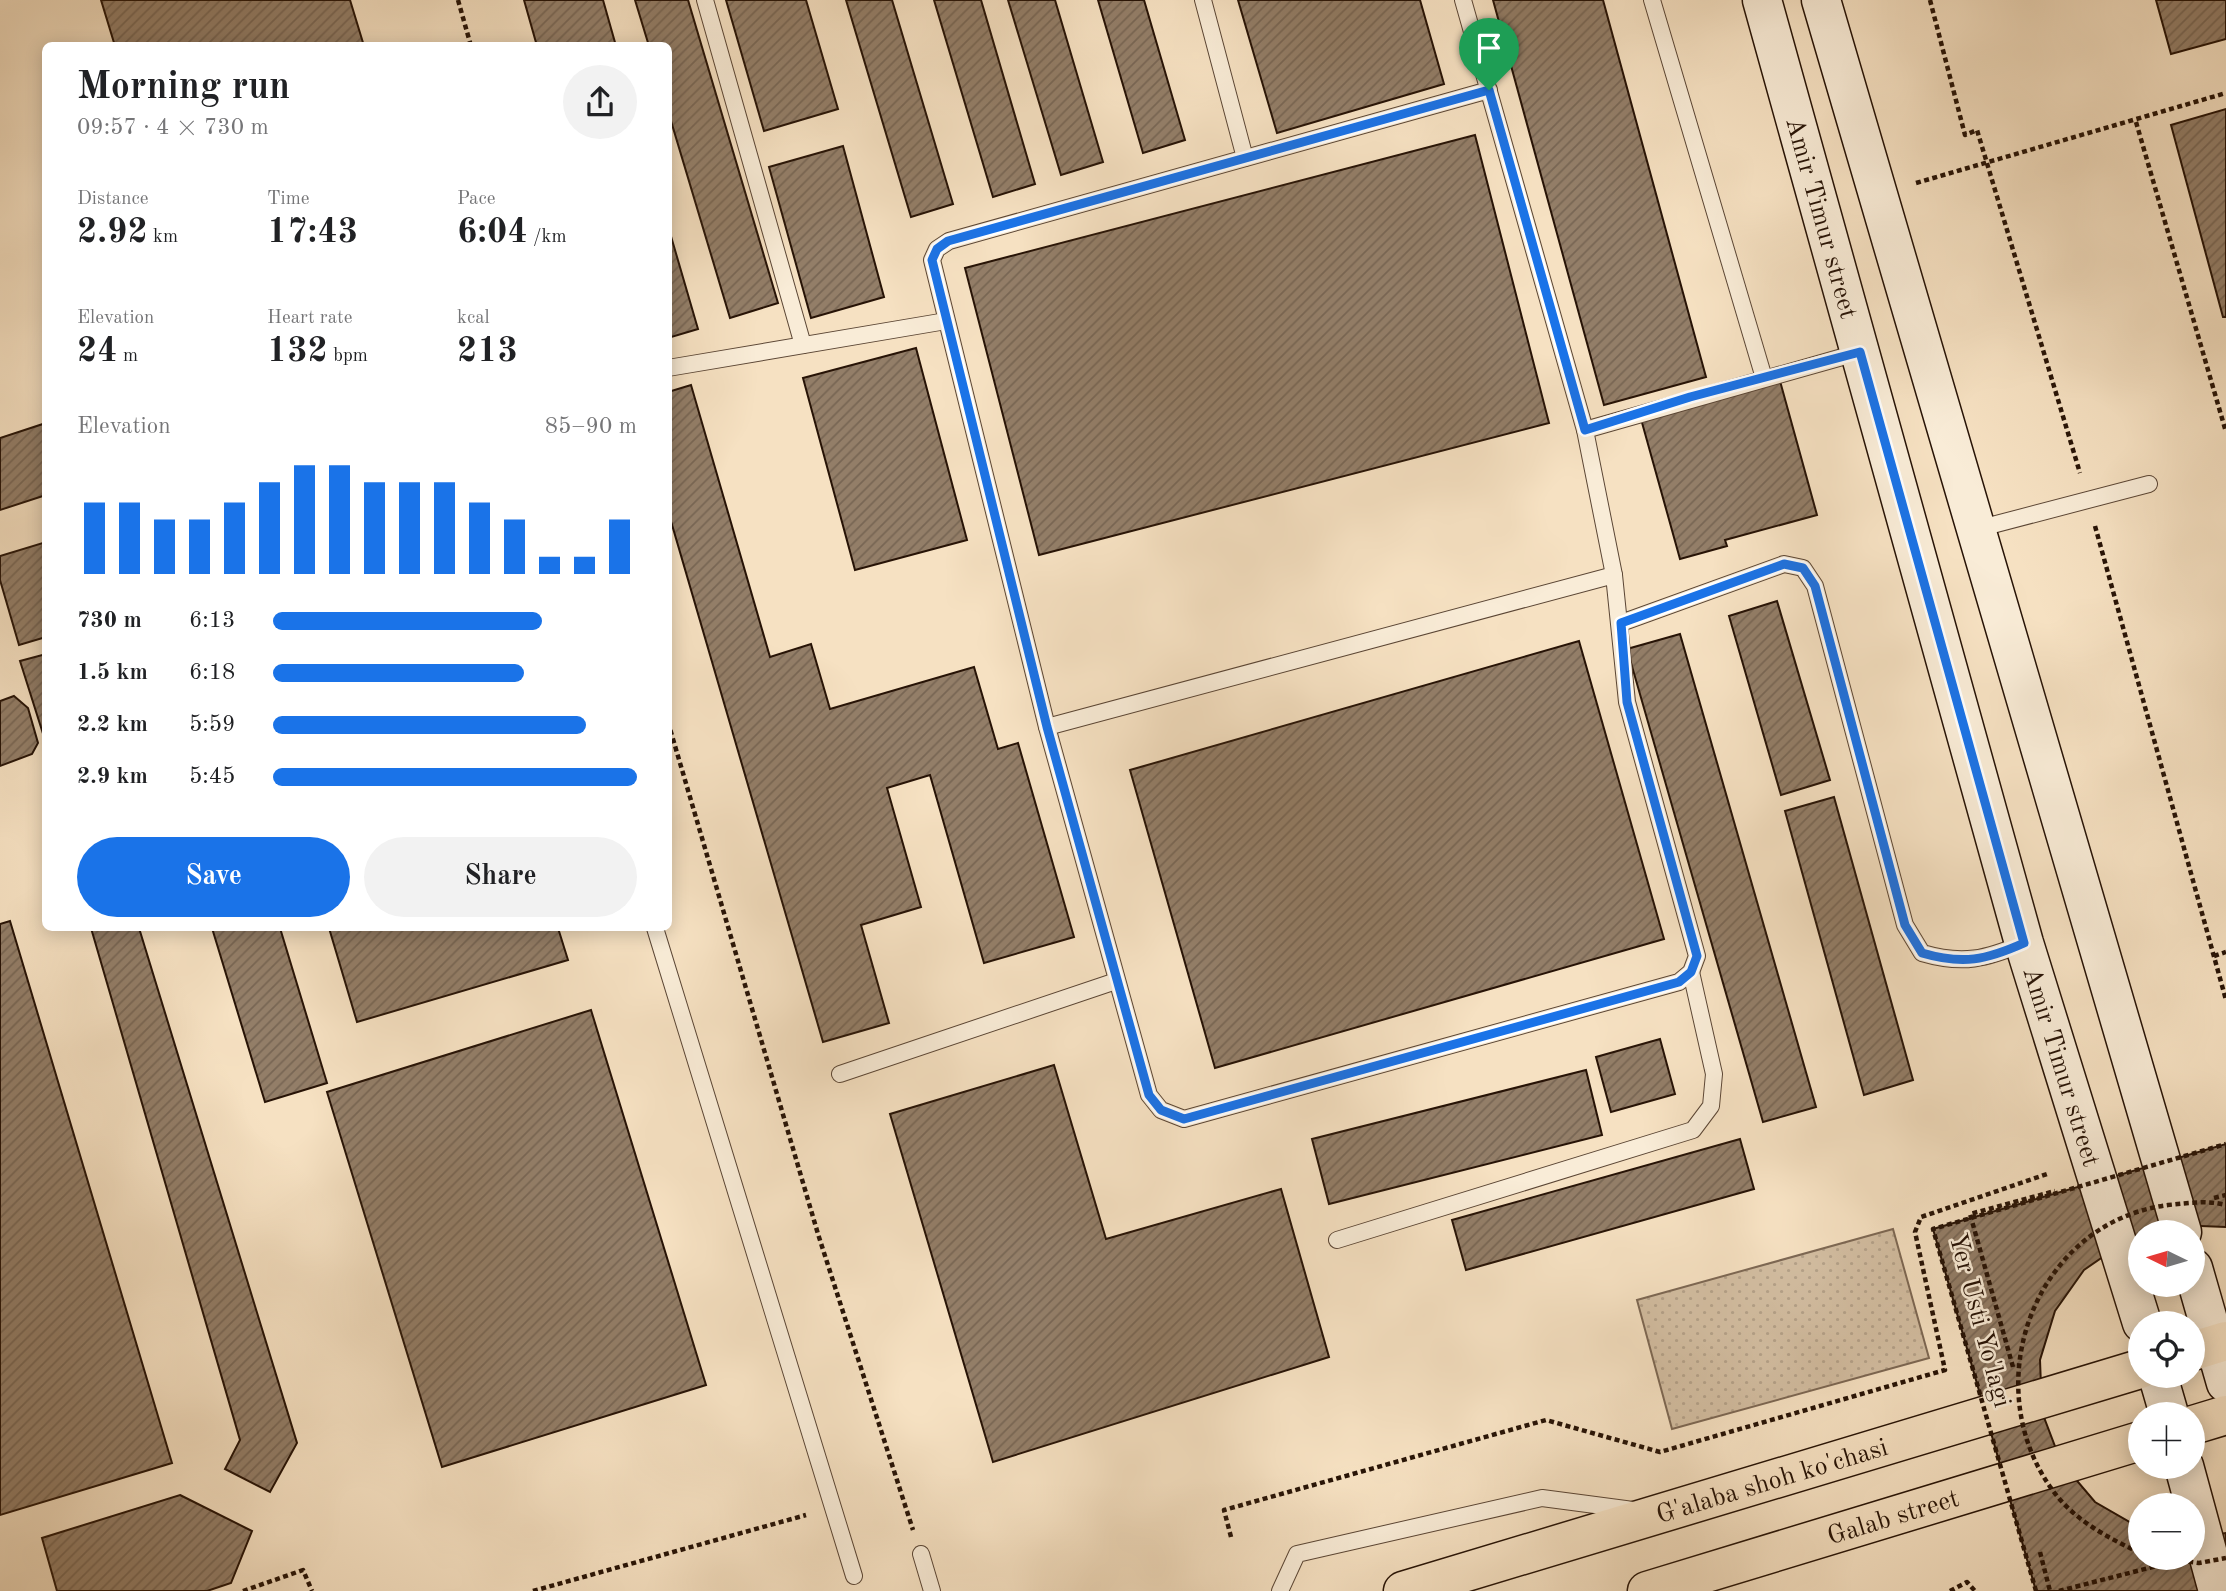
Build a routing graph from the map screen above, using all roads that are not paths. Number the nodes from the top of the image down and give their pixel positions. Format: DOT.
graph roads {
  1 [pos="705,0"];
  2 [pos="1203,0"];
  3 [pos="1463,0"];
  4 [pos="1652,0"];
  5 [pos="1762,0"];
  6 [pos="1821,0"];
  7 [pos="1489,90"];
  8 [pos="1245,158"];
  9 [pos="946,321"];
  10 [pos="803,345"];
  11 [pos="1860,352"];
  12 [pos="672,367"];
  13 [pos="1764,378"];
  14 [pos="1585,430"];
  15 [pos="2149,484"];
  16 [pos="1977,529"];
  17 [pos="1614,575"];
  18 [pos="1621,623"];
  19 [pos="1047,727"];
  20 [pos="656,931"];
  21 [pos="2024,943"];
  22 [pos="1691,972"];
  23 [pos="1116,981"];
  24 [pos="840,1074"];
  25 [pos="2179,1220"];
  26 [pos="1337,1240"];
  27 [pos="2200,1297"];
  28 [pos="2138,1311"];
  29 [pos="2211,1345"];
  30 [pos="2128,1373"];
  31 [pos="2226,1383"];
  32 [pos="2226,1415"];
  33 [pos="2205,1421"];
  34 [pos="2128,1445"];
  35 [pos="2188,1479"];
  36 [pos="1667,1514"];
  37 [pos="921,1554"];
  38 [pos="854,1576"];
  39 [pos="932,1591"];
  40 [pos="1280,1591"];
  41 [pos="1404,1591"];
  42 [pos="1647,1591"];
  43 [pos="2218,1591"];
  1 -- 10 [label="lane"];
  2 -- 8 [label="lane"];
  3 -- 7 [label="lane"];
  4 -- 13 [label="lane"];
  5 -- 11 [label="main road, Amir Timur street"];
  6 -- 16 [label="main road"];
  7 -- 8 [label="lane"];
  7 -- 14 [label="lane"];
  8 -- 9 [label="lane"];
  9 -- 10 [label="lane"];
  9 -- 19 [label="lane"];
  10 -- 12 [label="lane"];
  11 -- 13 [label="lane"];
  11 -- 21 [label="main road, Amir Timur street"];
  13 -- 14 [label="lane"];
  14 -- 17 [label="lane"];
  15 -- 16 [label="lane"];
  16 -- 25 [label="main road"];
  17 -- 18 [label="lane"];
  17 -- 19 [label="lane"];
  18 -- 21 [label="lane"];
  18 -- 22 [label="lane"];
  19 -- 23 [label="lane"];
  20 -- 38 [label="lane"];
  21 -- 28 [label="main road, Amir Timur street"];
  22 -- 23 [label="lane"];
  22 -- 26 [label="lane"];
  23 -- 24 [label="lane"];
  27 -- 29 [label="main road"];
  29 -- 31 [label="main road"];
  30 -- 36 [label="main road, G'alaba shoh ko'chasi"];
  32 -- 33 [label="main road"];
  34 -- 42 [label="main road, Galab street"];
  35 -- 43 [label="main road"];
  36 -- 40 [label="lane"];
  36 -- 41 [label="main road, G'alaba shoh ko'chasi"];
  37 -- 39 [label="lane"];
}
